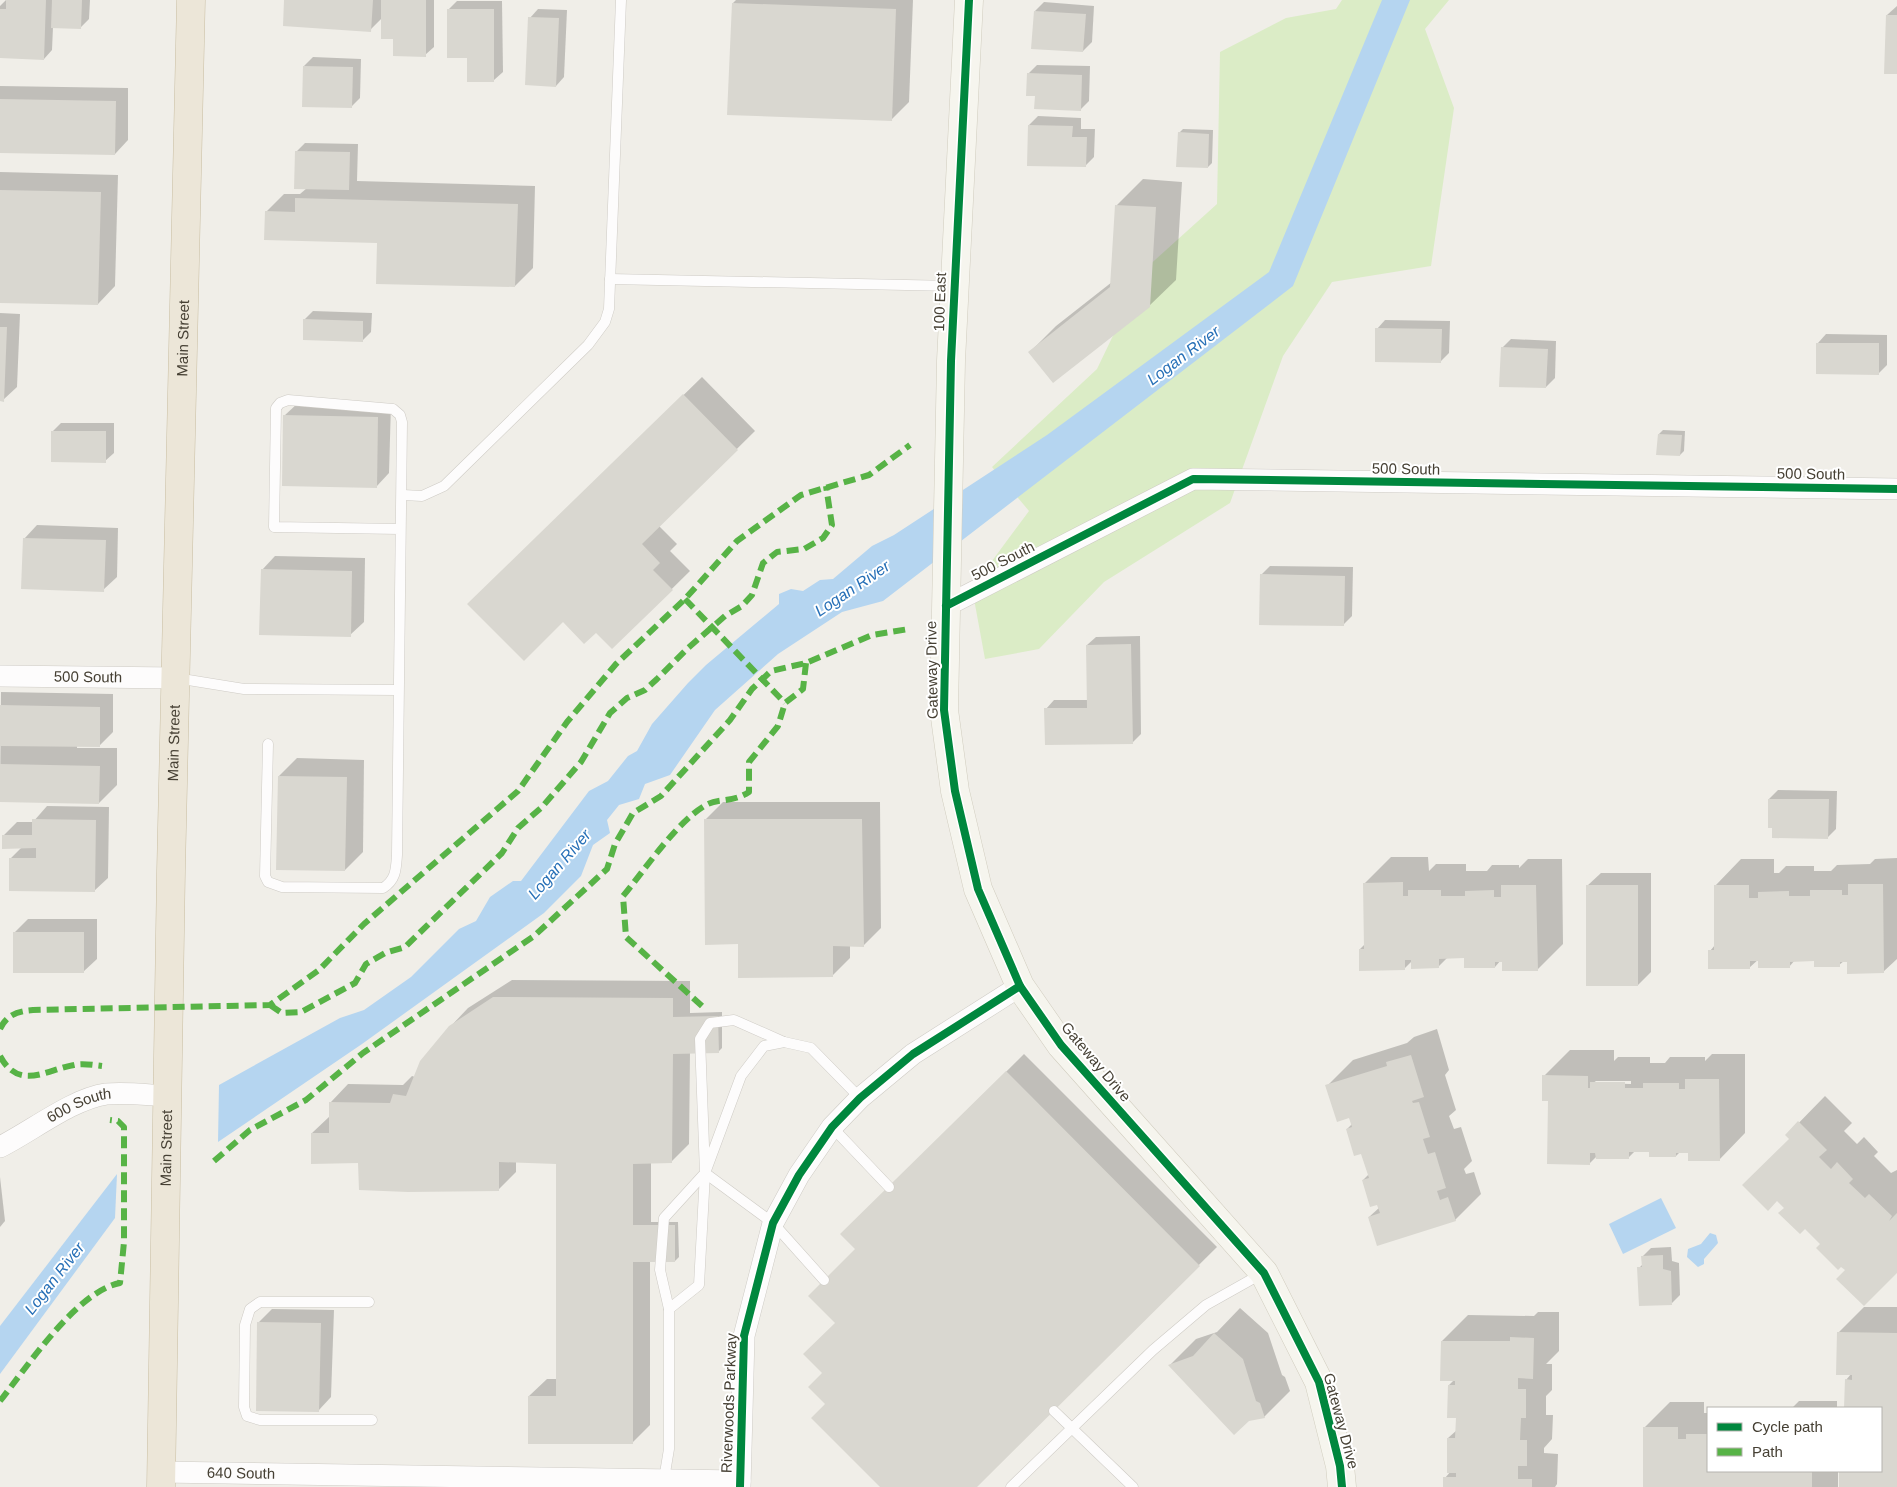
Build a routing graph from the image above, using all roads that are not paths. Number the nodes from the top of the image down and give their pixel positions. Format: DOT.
graph roads {
  1 [pos="191,0"];
  2 [pos="621,0"];
  3 [pos="970,0"];
  4 [pos="610,279"];
  5 [pos="954,286"];
  6 [pos="1897,489"];
  7 [pos="403,495"];
  8 [pos="400,529"];
  9 [pos="946,606"];
  10 [pos="0,676"];
  11 [pos="176,678"];
  12 [pos="398,690"];
  13 [pos="268,744"];
  14 [pos="1020,986"];
  15 [pos="784,1042"];
  16 [pos="168,1096"];
  17 [pos="860,1098"];
  18 [pos="832,1127"];
  19 [pos="0,1147"];
  20 [pos="705,1173"];
  21 [pos="890,1186"];
  22 [pos="773,1223"];
  23 [pos="1264,1273"];
  24 [pos="824,1280"];
  25 [pos="369,1302"];
  26 [pos="669,1309"];
  27 [pos="1054,1411"];
  28 [pos="372,1420"];
  29 [pos="1073,1428"];
  30 [pos="161,1480"];
  31 [pos="664,1480"];
  32 [pos="740,1484"];
  33 [pos="1012,1487"];
  34 [pos="1133,1487"];
  35 [pos="1342,1487"];
  1 -- 11 [label="highway, Main Street"];
  2 -- 4 [label="lane"];
  3 -- 5 [label="main road, 100 East"];
  4 -- 5 [label="lane"];
  4 -- 7 [label="lane"];
  5 -- 9 [label="main road, 100 East"];
  6 -- 9 [label="street, 500 South"];
  7 -- 8 [label="lane"];
  7 -- 8 [label="lane"];
  8 -- 12 [label="lane"];
  9 -- 14 [label="main road, Gateway Drive"];
  10 -- 11 [label="street, 500 South"];
  11 -- 12 [label="lane"];
  11 -- 16 [label="highway, Main Street"];
  12 -- 13 [label="lane"];
  14 -- 17 [label="street, Riverwoods Parkway"];
  14 -- 23 [label="main road, Gateway Drive"];
  15 -- 17 [label="lane"];
  15 -- 20 [label="lane"];
  15 -- 20 [label="lane"];
  16 -- 19 [label="street, 600 South"];
  16 -- 30 [label="highway, Main Street"];
  17 -- 18 [label="street, Riverwoods Parkway"];
  18 -- 21 [label="lane"];
  18 -- 22 [label="street, Riverwoods Parkway"];
  20 -- 22 [label="lane"];
  20 -- 26 [label="lane"];
  20 -- 26 [label="lane"];
  22 -- 24 [label="lane"];
  22 -- 32 [label="street, Riverwoods Parkway"];
  23 -- 29 [label="lane"];
  23 -- 35 [label="main road, Gateway Drive"];
  25 -- 28 [label="lane"];
  26 -- 31 [label="lane"];
  27 -- 29 [label="lane"];
  29 -- 33 [label="lane"];
  29 -- 34 [label="lane"];
  30 -- 31 [label="street, 640 South"];
  31 -- 32 [label="street, 640 South"];
}
